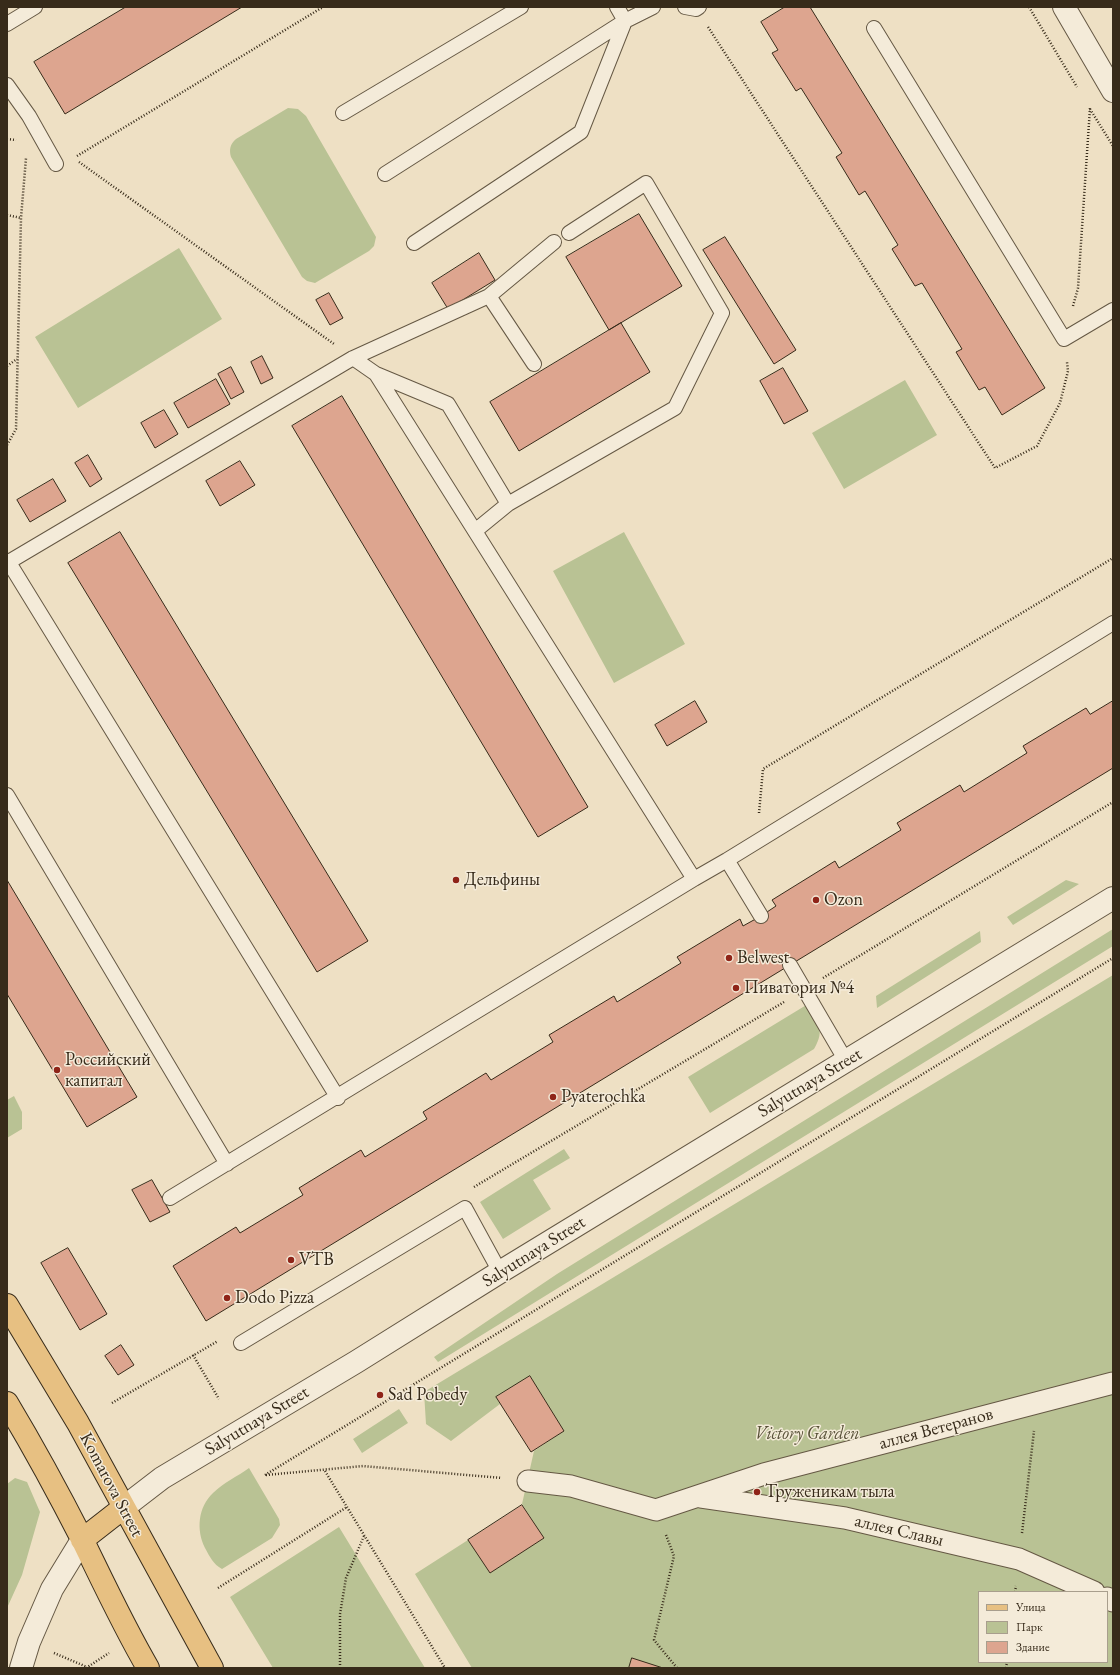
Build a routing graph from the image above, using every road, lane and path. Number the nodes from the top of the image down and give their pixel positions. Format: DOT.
graph roads {
  1 [pos="35,7"];
  2 [pos="322,7"];
  3 [pos="521,7"];
  4 [pos="617,7"];
  5 [pos="653,7"];
  6 [pos="1029,7"];
  7 [pos="1065,7"];
  8 [pos="693,8"];
  9 [pos="9,17"];
  10 [pos="625,21"];
  11 [pos="874,28"];
  12 [pos="7,85"];
  13 [pos="1077,88"];
  14 [pos="1113,91"];
  15 [pos="1090,108"];
  16 [pos="343,114"];
  17 [pos="1113,146"];
  18 [pos="26,157"];
  19 [pos="56,164"];
  20 [pos="385,174"];
  21 [pos="7,215"];
  22 [pos="21,218"];
  23 [pos="569,233"];
  24 [pos="554,242"];
  25 [pos="414,243"];
  26 [pos="489,296"];
  27 [pos="1113,310"];
  28 [pos="353,358"];
  29 [pos="18,359"];
  30 [pos="534,364"];
  31 [pos="7,366"];
  32 [pos="376,374"];
  33 [pos="7,446"];
  34 [pos="995,468"];
  35 [pos="508,504"];
  36 [pos="475,531"];
  37 [pos="1113,558"];
  38 [pos="7,562"];
  39 [pos="1113,623"];
  40 [pos="7,795"];
  41 [pos="1113,802"];
  42 [pos="759,816"];
  43 [pos="727,860"];
  44 [pos="694,879"];
  45 [pos="1113,898"];
  46 [pos="761,916"];
  47 [pos="1113,958"];
  48 [pos="790,965"];
  49 [pos="804,990"];
  50 [pos="846,1061"];
  51 [pos="338,1098"];
  52 [pos="227,1164"];
  53 [pos="468,1191"];
  54 [pos="170,1198"];
  55 [pos="500,1272"];
  56 [pos="7,1304"];
  57 [pos="221,1339"];
  58 [pos="241,1343"];
  59 [pos="193,1356"];
  60 [pos="1113,1383"];
  61 [pos="219,1399"];
  62 [pos="1037,1402"];
  63 [pos="7,1403"];
  64 [pos="112,1403"];
  65 [pos="325,1471"];
  66 [pos="528,1480"];
  67 [pos="697,1496"];
  68 [pos="347,1507"];
  69 [pos="123,1508"];
  70 [pos="656,1510"];
  71 [pos="364,1536"];
  72 [pos="82,1540"];
  73 [pos="1019,1559"];
  74 [pos="218,1588"];
  75 [pos="1015,1591"];
  76 [pos="1092,1591"];
  77 [pos="111,1652"];
  78 [pos="53,1653"];
  79 [pos="87,1667"];
  80 [pos="20,1668"];
  81 [pos="148,1668"];
  82 [pos="212,1668"];
  83 [pos="340,1668"];
  84 [pos="446,1668"];
  85 [pos="677,1668"];
  1 -- 9 [label="lane"];
  2 -- 28 [label="path"];
  3 -- 16 [label="lane"];
  4 -- 10 [label="lane"];
  5 -- 10 [label="lane"];
  6 -- 13 [label="path"];
  7 -- 14 [label="street"];
  8 -- 34 [label="path"];
  10 -- 20 [label="lane"];
  10 -- 25 [label="lane"];
  11 -- 27 [label="lane"];
  12 -- 19 [label="lane"];
  15 -- 17 [label="path"];
  18 -- 22 [label="path"];
  21 -- 22 [label="path"];
  22 -- 29 [label="path"];
  23 -- 35 [label="lane"];
  24 -- 26 [label="lane"];
  26 -- 28 [label="lane"];
  26 -- 30 [label="lane"];
  28 -- 32 [label="lane"];
  28 -- 38 [label="lane"];
  29 -- 31 [label="path"];
  29 -- 33 [label="path"];
  32 -- 35 [label="lane"];
  32 -- 36 [label="lane"];
  35 -- 36 [label="lane"];
  36 -- 44 [label="lane"];
  37 -- 42 [label="path"];
  38 -- 51 [label="lane"];
  39 -- 43 [label="lane"];
  40 -- 52 [label="lane"];
  41 -- 49 [label="path"];
  43 -- 44 [label="lane"];
  43 -- 46 [label="lane"];
  44 -- 51 [label="lane"];
  45 -- 50 [label="street, Salyutnaya Street"];
  47 -- 65 [label="path"];
  48 -- 49 [label="lane"];
  49 -- 50 [label="lane"];
  49 -- 53 [label="path"];
  50 -- 55 [label="street, Salyutnaya Street"];
  51 -- 52 [label="lane"];
  52 -- 54 [label="lane"];
  55 -- 58 [label="lane"];
  55 -- 69 [label="street, Salyutnaya Street"];
  56 -- 69 [label="main road, Komarova Street"];
  57 -- 59 [label="path"];
  59 -- 61 [label="path"];
  59 -- 64 [label="path"];
  60 -- 62 [label="street, аллея Ветеранов"];
  62 -- 67 [label="street, аллея Ветеранов"];
  62 -- 73 [label="path"];
  63 -- 72 [label="main road"];
  65 -- 66 [label="path"];
  65 -- 68 [label="path"];
  66 -- 70 [label="street"];
  67 -- 70 [label="street, аллея Ветеранов"];
  67 -- 73 [label="street, аллея Славы"];
  68 -- 71 [label="path"];
  68 -- 74 [label="path"];
  69 -- 72 [label="main road, Salyutnaya Street"];
  69 -- 82 [label="main road, Komarova Street"];
  70 -- 85 [label="path"];
  71 -- 83 [label="path"];
  71 -- 84 [label="path"];
  72 -- 80 [label="street, Salyutnaya Street"];
  72 -- 81 [label="main road"];
  73 -- 75 [label="path"];
  73 -- 76 [label="street, аллея Славы"];
  77 -- 79 [label="path"];
  78 -- 79 [label="path"];
}
